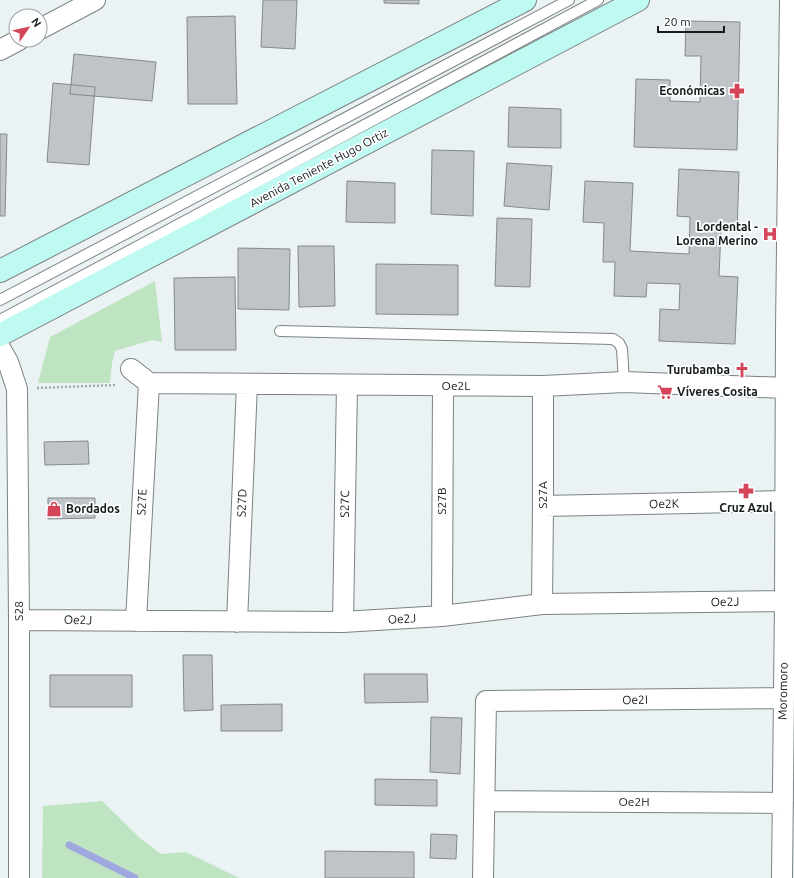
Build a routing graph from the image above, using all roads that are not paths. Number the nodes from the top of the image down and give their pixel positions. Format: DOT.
graph roads {
  1 [pos="95,0"];
  2 [pos="525,0"];
  3 [pos="569,0"];
  4 [pos="598,0"];
  5 [pos="638,0"];
  6 [pos="790,0"];
  7 [pos="48,25"];
  8 [pos="791,228"];
  9 [pos="0,271"];
  10 [pos="0,300"];
  11 [pos="0,320"];
  12 [pos="790,330"];
  13 [pos="280,331"];
  14 [pos="0,335"];
  15 [pos="0,348"];
  16 [pos="131,369"];
  17 [pos="624,382"];
  18 [pos="149,383"];
  19 [pos="246,384"];
  20 [pos="347,385"];
  21 [pos="442,386"];
  22 [pos="542,386"];
  23 [pos="786,388"];
  24 [pos="790,437"];
  25 [pos="785,501"];
  26 [pos="543,506"];
  27 [pos="789,538"];
  28 [pos="785,601"];
  29 [pos="542,604"];
  30 [pos="442,616"];
  31 [pos="19,620"];
  32 [pos="136,621"];
  33 [pos="237,622"];
  34 [pos="343,622"];
  35 [pos="789,641"];
  36 [pos="783,698"];
  37 [pos="788,750"];
  38 [pos="485,801"];
  39 [pos="783,803"];
  40 [pos="19,878"];
  41 [pos="483,878"];
  42 [pos="782,878"];
  1 -- 7 [label="street"];
  2 -- 9 [label="main road"];
  3 -- 10 [label="lane"];
  4 -- 11 [label="lane"];
  5 -- 14 [label="main road, Avenida Teniente Hugo Ortiz"];
  6 -- 8 [label="street, Moromoro"];
  8 -- 12 [label="street, Moromoro"];
  12 -- 23 [label="street, Moromoro"];
  13 -- 17 [label="lane"];
  15 -- 31 [label="street, S28"];
  16 -- 18 [label="street"];
  17 -- 22 [label="street, Oe2L"];
  17 -- 23 [label="street, Oe2L"];
  18 -- 19 [label="street, Oe2L"];
  18 -- 32 [label="street, S27E"];
  19 -- 20 [label="street, Oe2L"];
  19 -- 33 [label="street, S27D"];
  20 -- 21 [label="street, Oe2L"];
  20 -- 34 [label="street, S27C"];
  21 -- 22 [label="street, Oe2L"];
  21 -- 30 [label="street, S27B"];
  22 -- 26 [label="street, S27A"];
  23 -- 24 [label="street, Moromoro"];
  24 -- 25 [label="street, Moromoro"];
  25 -- 26 [label="street, Oe2K"];
  25 -- 27 [label="street, Moromoro"];
  26 -- 29 [label="street, S27A"];
  27 -- 28 [label="street, Moromoro"];
  28 -- 29 [label="street, Oe2J"];
  28 -- 35 [label="street, Moromoro"];
  29 -- 30 [label="street, Oe2J"];
  30 -- 34 [label="street, Oe2J"];
  31 -- 32 [label="street, Oe2J"];
  31 -- 40 [label="street, S28"];
  32 -- 33 [label="street, Oe2J"];
  33 -- 34 [label="street, Oe2J"];
  35 -- 36 [label="street, Moromoro"];
  36 -- 37 [label="street, Moromoro"];
  36 -- 38 [label="street, Oe2I"];
  37 -- 39 [label="street, Moromoro"];
  38 -- 39 [label="street, Oe2H"];
  38 -- 41 [label="street"];
  39 -- 42 [label="street, Moromoro"];
}
